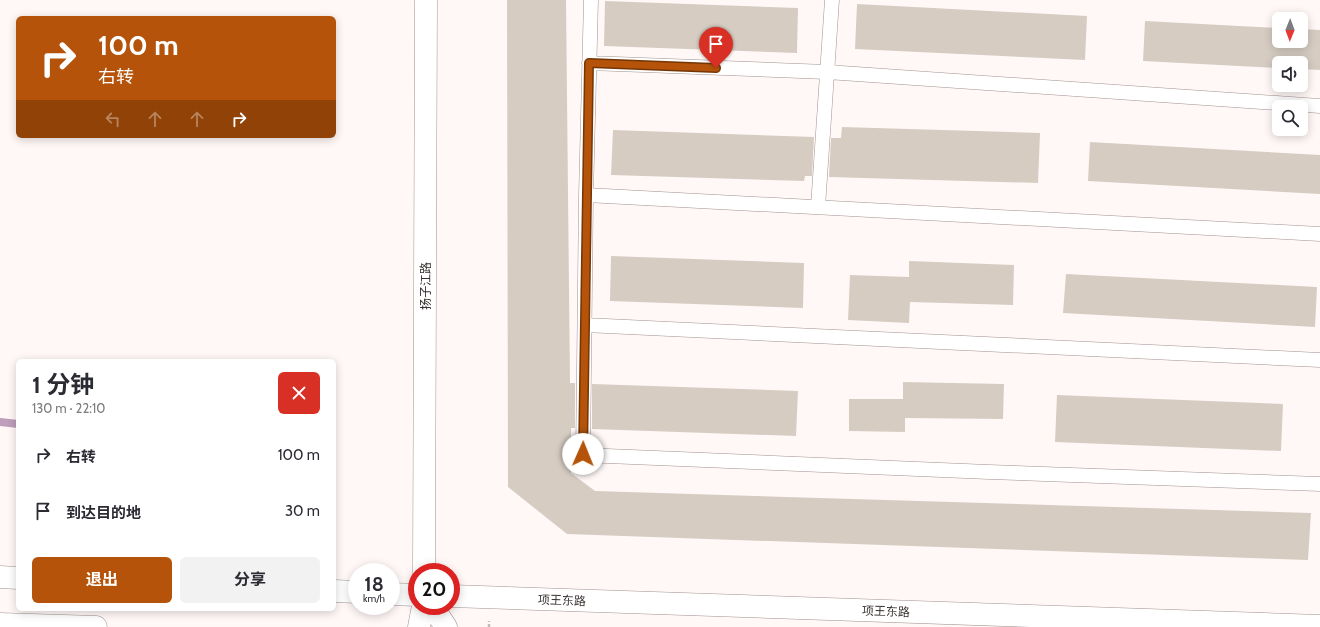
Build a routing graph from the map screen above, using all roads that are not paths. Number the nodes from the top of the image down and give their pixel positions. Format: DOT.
graph roads {
  1 [pos="426,0"];
  2 [pos="591,0"];
  3 [pos="832,0"];
  4 [pos="589,63"];
  5 [pos="827,72"];
  6 [pos="1320,106"];
  7 [pos="586,195"];
  8 [pos="818,207"];
  9 [pos="1320,234"];
  10 [pos="584,325"];
  11 [pos="1320,360"];
  12 [pos="1320,484"];
  13 [pos="424,563"];
  14 [pos="0,577"];
  15 [pos="16,578"];
  16 [pos="336,591"];
  17 [pos="348,592"];
  18 [pos="460,596"];
  19 [pos="421,615"];
  20 [pos="438,615"];
  21 [pos="0,624"];
  22 [pos="1320,626"];
  23 [pos="96,627"];
  24 [pos="419,627"];
  25 [pos="446,627"];
  1 -- 13 [label="main road, 扬子江路"];
  2 -- 4 [label="lane"];
  3 -- 5 [label="lane"];
  4 -- 5 [label="lane"];
  4 -- 7 [label="lane"];
  5 -- 6 [label="lane"];
  5 -- 8 [label="lane"];
  7 -- 8 [label="lane"];
  7 -- 10 [label="lane"];
  8 -- 9 [label="lane"];
  10 -- 11 [label="lane"];
  10 -- 12 [label="lane"];
  14 -- 15 [label="main road"];
  16 -- 17 [label="main road"];
  18 -- 22 [label="main road, 项王东路"];
  19 -- 24 [label="main road"];
  20 -- 25 [label="main road"];
  21 -- 23 [label="main road"];
}
